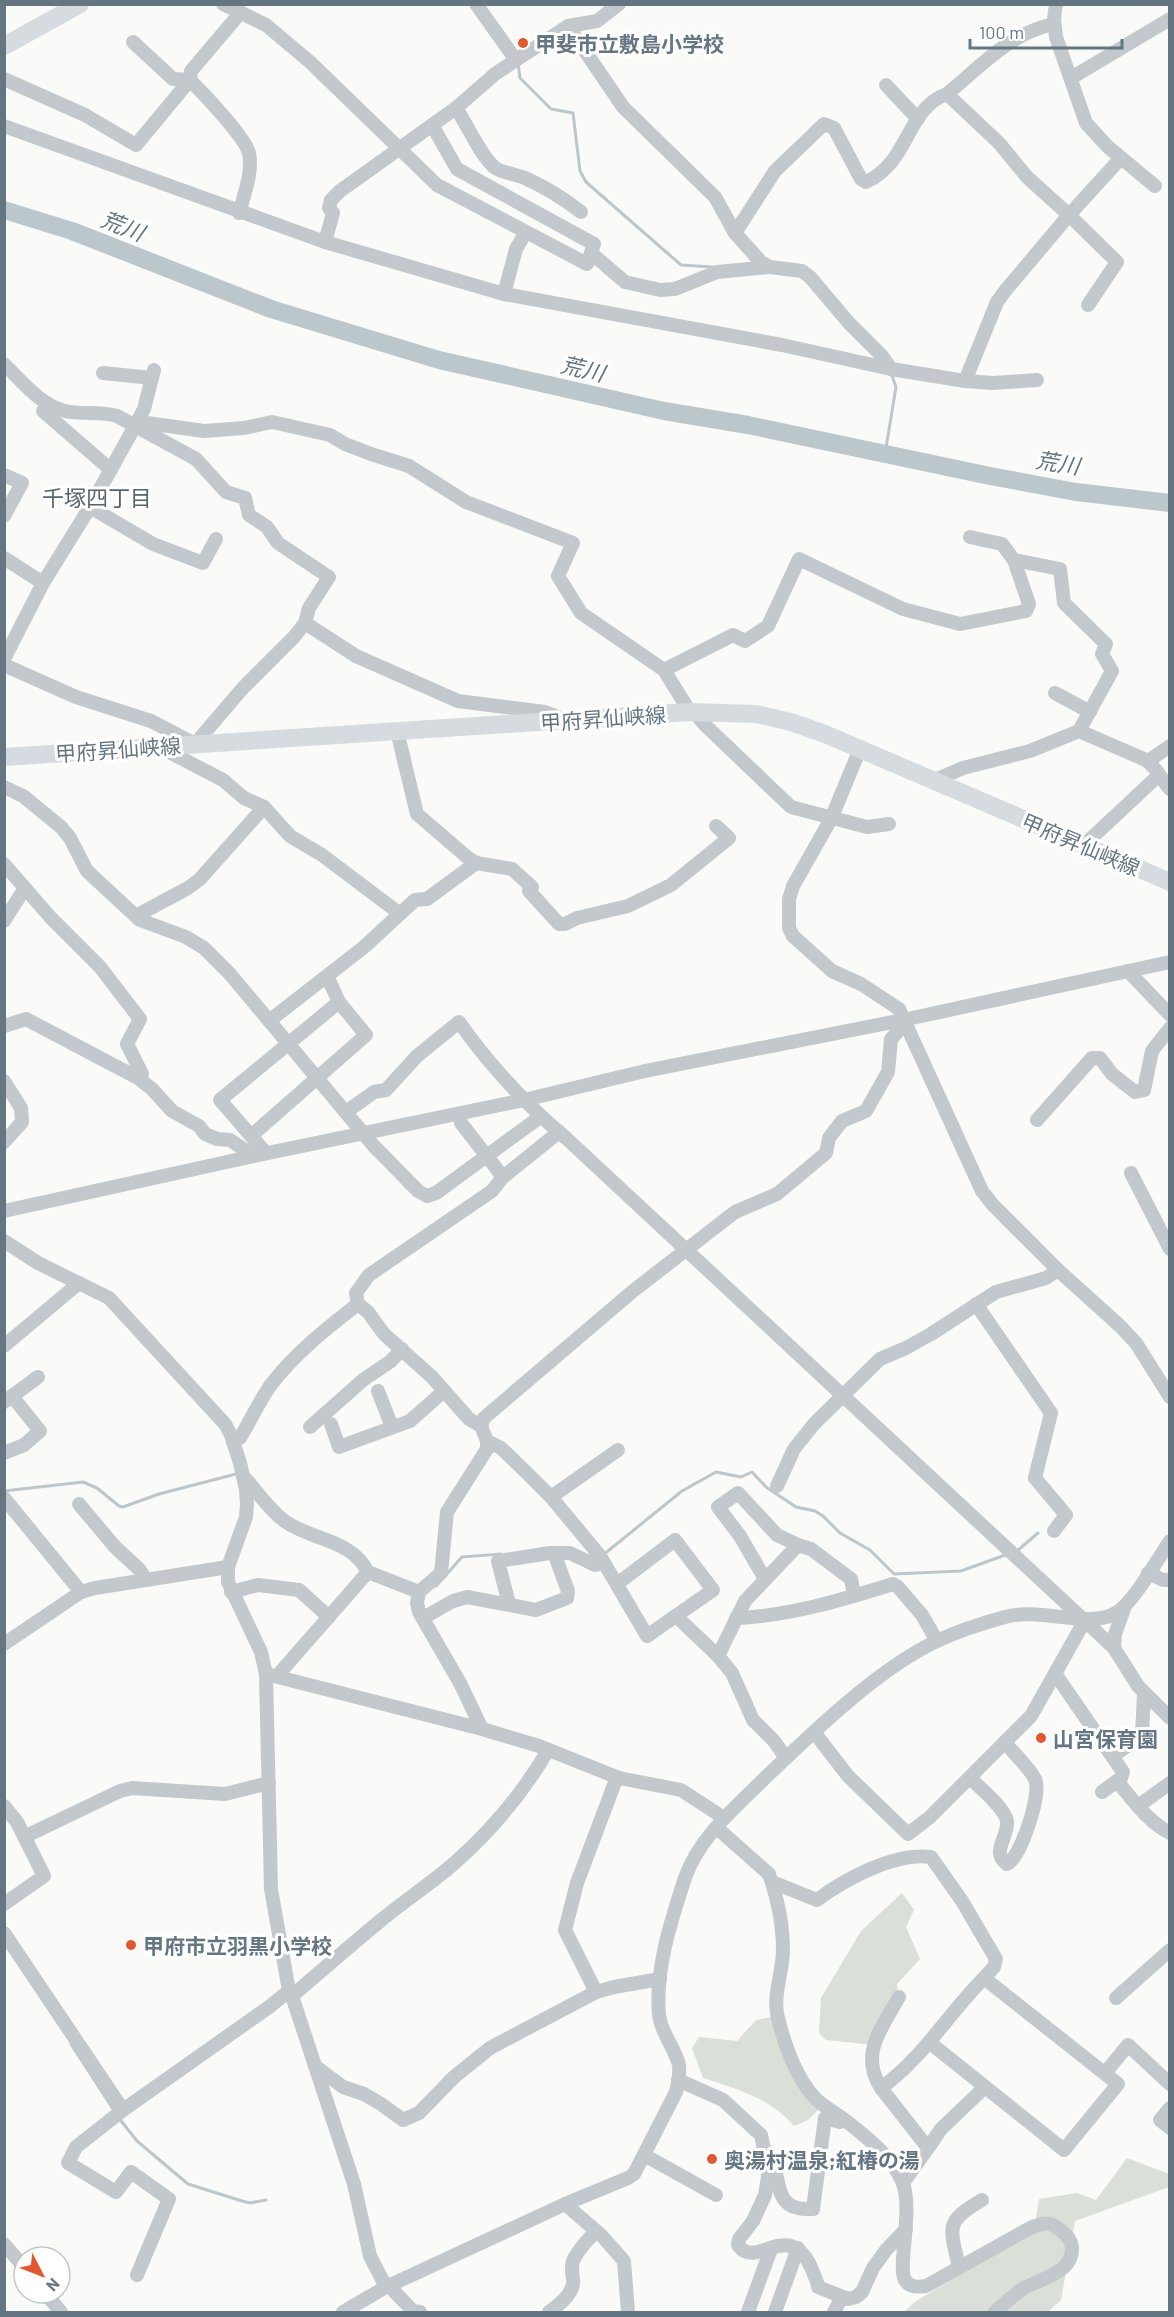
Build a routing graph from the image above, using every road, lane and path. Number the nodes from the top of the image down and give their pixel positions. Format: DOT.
graph roads {
  1 [pos="80,4"];
  2 [pos="223,4"];
  3 [pos="476,4"];
  4 [pos="619,4"];
  5 [pos="1056,4"];
  6 [pos="241,12"];
  7 [pos="1170,19"];
  8 [pos="1054,24"];
  9 [pos="568,26"];
  10 [pos="133,42"];
  11 [pos="4,46"];
  12 [pos="516,60"];
  13 [pos="1071,78"];
  14 [pos="4,79"];
  15 [pos="190,80"];
  16 [pos="886,85"];
  17 [pos="947,94"];
  18 [pos="456,108"];
  19 [pos="918,118"];
  20 [pos="432,125"];
  21 [pos="4,126"];
  22 [pos="399,149"];
  23 [pos="1121,158"];
  24 [pos="455,166"];
  25 [pos="1155,186"];
  26 [pos="440,187"];
  27 [pos="580,212"];
  28 [pos="239,213"];
  29 [pos="1069,214"];
  30 [pos="526,232"];
  31 [pos="735,233"];
  32 [pos="325,242"];
  33 [pos="591,253"];
  34 [pos="770,267"];
  35 [pos="504,294"];
  36 [pos="1088,305"];
  37 [pos="4,364"];
  38 [pos="891,369"];
  39 [pos="103,373"];
  40 [pos="1037,380"];
  41 [pos="965,381"];
  42 [pos="48,405"];
  43 [pos="135,426"];
  44 [pos="111,470"];
  45 [pos="4,475"];
  46 [pos="90,507"];
  47 [pos="4,516"];
  48 [pos="970,537"];
  49 [pos="216,539"];
  50 [pos="4,558"];
  51 [pos="1014,560"];
  52 [pos="43,584"];
  53 [pos="305,623"];
  54 [pos="4,659"];
  55 [pos="4,664"];
  56 [pos="664,670"];
  57 [pos="1055,693"];
  58 [pos="1090,712"];
  59 [pos="693,713"];
  60 [pos="567,720"];
  61 [pos="396,731"];
  62 [pos="1079,731"];
  63 [pos="195,744"];
  64 [pos="169,746"];
  65 [pos="1170,746"];
  66 [pos="861,749"];
  67 [pos="4,757"];
  68 [pos="1148,761"];
  69 [pos="1159,775"];
  70 [pos="933,780"];
  71 [pos="4,787"];
  72 [pos="1170,789"];
  73 [pos="264,807"];
  74 [pos="831,819"];
  75 [pos="889,824"];
  76 [pos="716,826"];
  77 [pos="1084,845"];
  78 [pos="476,863"];
  79 [pos="4,864"];
  80 [pos="1170,882"];
  81 [pos="25,888"];
  82 [pos="399,913"];
  83 [pos="136,916"];
  84 [pos="4,921"];
  85 [pos="1170,962"];
  86 [pos="1128,971"];
  87 [pos="327,976"];
  88 [pos="339,1002"];
  89 [pos="1170,1015"];
  90 [pos="270,1021"];
  91 [pos="904,1022"];
  92 [pos="4,1026"];
  93 [pos="1170,1028"];
  94 [pos="288,1043"];
  95 [pos="317,1077"];
  96 [pos="138,1078"];
  97 [pos="4,1081"];
  98 [pos="525,1100"];
  99 [pos="346,1112"];
  100 [pos="540,1117"];
  101 [pos="1037,1120"];
  102 [pos="461,1123"];
  103 [pos="559,1132"];
  104 [pos="364,1134"];
  105 [pos="251,1136"];
  106 [pos="4,1142"];
  107 [pos="260,1155"];
  108 [pos="486,1156"];
  109 [pos="1131,1173"];
  110 [pos="503,1177"];
  111 [pos="4,1211"];
  112 [pos="4,1241"];
  113 [pos="1170,1249"];
  114 [pos="686,1250"];
  115 [pos="1058,1270"];
  116 [pos="79,1283"];
  117 [pos="358,1304"];
  118 [pos="976,1304"];
  119 [pos="4,1346"];
  120 [pos="402,1349"];
  121 [pos="38,1377"];
  122 [pos="378,1391"];
  123 [pos="444,1391"];
  124 [pos="844,1396"];
  125 [pos="1170,1397"];
  126 [pos="8,1399"];
  127 [pos="331,1424"];
  128 [pos="481,1426"];
  129 [pos="310,1427"];
  130 [pos="393,1427"];
  131 [pos="487,1441"];
  132 [pos="234,1442"];
  133 [pos="618,1450"];
  134 [pos="4,1453"];
  135 [pos="243,1476"];
  136 [pos="777,1486"];
  137 [pos="550,1497"];
  138 [pos="4,1498"];
  139 [pos="79,1504"];
  140 [pos="1054,1531"];
  141 [pos="1170,1541"];
  142 [pos="798,1545"];
  143 [pos="554,1553"];
  144 [pos="604,1563"];
  145 [pos="228,1567"];
  146 [pos="368,1572"];
  147 [pos="1148,1573"];
  148 [pos="765,1579"];
  149 [pos="146,1580"];
  150 [pos="1170,1580"];
  151 [pos="617,1584"];
  152 [pos="81,1592"];
  153 [pos="231,1592"];
  154 [pos="419,1592"];
  155 [pos="854,1596"];
  156 [pos="509,1604"];
  157 [pos="1125,1607"];
  158 [pos="676,1616"];
  159 [pos="329,1617"];
  160 [pos="423,1618"];
  161 [pos="736,1618"];
  162 [pos="1082,1620"];
  163 [pos="937,1641"];
  164 [pos="4,1644"];
  165 [pos="1114,1648"];
  166 [pos="718,1656"];
  167 [pos="271,1675"];
  168 [pos="1056,1675"];
  169 [pos="1144,1694"];
  170 [pos="1170,1718"];
  171 [pos="482,1729"];
  172 [pos="814,1732"];
  173 [pos="1005,1742"];
  174 [pos="548,1750"];
  175 [pos="1113,1756"];
  176 [pos="786,1758"];
  177 [pos="617,1777"];
  178 [pos="970,1778"];
  179 [pos="1117,1781"];
  180 [pos="269,1783"];
  181 [pos="1170,1784"];
  182 [pos="1102,1792"];
  183 [pos="4,1806"];
  184 [pos="1138,1806"];
  185 [pos="721,1823"];
  186 [pos="1170,1833"];
  187 [pos="24,1837"];
  188 [pos="772,1882"];
  189 [pos="4,1904"];
  190 [pos="4,1933"];
  191 [pos="1170,1950"];
  192 [pos="660,1978"];
  193 [pos="984,1978"];
  194 [pos="596,1992"];
  195 [pos="291,1993"];
  196 [pos="899,1997"];
  197 [pos="1116,1998"];
  198 [pos="929,2042"];
  199 [pos="315,2066"];
  200 [pos="1105,2073"];
  201 [pos="678,2080"];
  202 [pos="1170,2084"];
  203 [pos="986,2087"];
  204 [pos="881,2088"];
  205 [pos="1170,2108"];
  206 [pos="123,2110"];
  207 [pos="849,2124"];
  208 [pos="1170,2128"];
  209 [pos="760,2135"];
  210 [pos="928,2148"];
  211 [pos="644,2156"];
  212 [pos="903,2183"];
  213 [pos="716,2195"];
  214 [pos="982,2200"];
  215 [pos="565,2204"];
  216 [pos="906,2229"];
  217 [pos="596,2231"];
  218 [pos="798,2248"];
  219 [pos="771,2249"];
  220 [pos="959,2267"];
  221 [pos="136,2275"];
  222 [pos="387,2286"];
  223 [pos="842,2296"];
  224 [pos="343,2313"];
  225 [pos="420,2313"];
  226 [pos="549,2313"];
  227 [pos="628,2313"];
  228 [pos="748,2313"];
  229 [pos="775,2313"];
  230 [pos="834,2313"];
  231 [pos="995,2313"];
  1 -- 11 [label="main road"];
  2 -- 6 [label="street"];
  3 -- 12 [label="street"];
  4 -- 9 [label="street"];
  5 -- 8 [label="street"];
  6 -- 15 [label="street"];
  6 -- 22 [label="street"];
  7 -- 13 [label="street"];
  8 -- 13 [label="street"];
  8 -- 17 [label="street"];
  9 -- 12 [label="street"];
  9 -- 31 [label="street"];
  10 -- 15 [label="street"];
  12 -- 18 [label="street"];
  13 -- 23 [label="street"];
  14 -- 15 [label="street"];
  15 -- 28 [label="street"];
  16 -- 19 [label="street"];
  17 -- 19 [label="street"];
  17 -- 29 [label="street"];
  18 -- 20 [label="street"];
  18 -- 27 [label="street"];
  19 -- 31 [label="street"];
  20 -- 22 [label="street"];
  20 -- 24 [label="street"];
  21 -- 28 [label="street"];
  22 -- 26 [label="street"];
  22 -- 32 [label="street"];
  23 -- 25 [label="street"];
  23 -- 29 [label="street"];
  24 -- 26 [label="street"];
  24 -- 33 [label="street"];
  26 -- 30 [label="street"];
  28 -- 32 [label="street"];
  29 -- 36 [label="street"];
  29 -- 41 [label="street"];
  30 -- 33 [label="street"];
  30 -- 35 [label="street"];
  31 -- 34 [label="street"];
  32 -- 35 [label="street"];
  33 -- 34 [label="street"];
  34 -- 38 [label="street"];
  35 -- 38 [label="street"];
  37 -- 42 [label="street"];
  38 -- 41 [label="street"];
  39 -- 43 [label="street"];
  40 -- 41 [label="street"];
  42 -- 43 [label="street"];
  42 -- 44 [label="street"];
  43 -- 44 [label="street"];
  43 -- 53 [label="street"];
  43 -- 56 [label="street"];
  44 -- 46 [label="street"];
  45 -- 47 [label="street"];
  46 -- 49 [label="street"];
  46 -- 52 [label="street"];
  48 -- 51 [label="street"];
  50 -- 52 [label="street"];
  51 -- 56 [label="street"];
  51 -- 58 [label="street"];
  52 -- 54 [label="street"];
  53 -- 60 [label="street"];
  53 -- 63 [label="street"];
  55 -- 63 [label="street"];
  56 -- 59 [label="street"];
  57 -- 58 [label="street"];
  58 -- 62 [label="street"];
  59 -- 60 [label="main road, 甲府昇仙峡線"];
  59 -- 66 [label="main road, 甲府昇仙峡線"];
  59 -- 74 [label="street"];
  60 -- 61 [label="main road, 甲府昇仙峡線"];
  61 -- 63 [label="main road, 甲府昇仙峡線"];
  61 -- 78 [label="street"];
  62 -- 68 [label="street"];
  62 -- 70 [label="street"];
  63 -- 64 [label="main road, 甲府昇仙峡線"];
  64 -- 67 [label="main road, 甲府昇仙峡線"];
  64 -- 73 [label="street"];
  65 -- 68 [label="street"];
  66 -- 70 [label="main road, 甲府昇仙峡線"];
  66 -- 74 [label="street"];
  68 -- 69 [label="street"];
  69 -- 72 [label="street"];
  69 -- 77 [label="street"];
  70 -- 77 [label="main road, 甲府昇仙峡線"];
  71 -- 83 [label="street"];
  73 -- 82 [label="street"];
  73 -- 83 [label="street"];
  74 -- 75 [label="street"];
  74 -- 91 [label="street"];
  76 -- 78 [label="street"];
  77 -- 80 [label="main road, 甲府昇仙峡線"];
  78 -- 82 [label="street"];
  79 -- 81 [label="street"];
  81 -- 84 [label="street"];
  81 -- 96 [label="street"];
  82 -- 87 [label="street"];
  83 -- 90 [label="street"];
  85 -- 86 [label="street"];
  86 -- 89 [label="street"];
  86 -- 91 [label="street"];
  87 -- 88 [label="street"];
  87 -- 90 [label="street"];
  88 -- 94 [label="street"];
  88 -- 95 [label="street"];
  90 -- 94 [label="street"];
  91 -- 98 [label="street"];
  91 -- 114 [label="street"];
  91 -- 115 [label="street"];
  92 -- 96 [label="street"];
  93 -- 101 [label="street"];
  94 -- 95 [label="street"];
  94 -- 105 [label="street"];
  95 -- 99 [label="street"];
  95 -- 105 [label="street"];
  96 -- 107 [label="street"];
  97 -- 106 [label="street"];
  98 -- 99 [label="street"];
  98 -- 100 [label="street"];
  98 -- 104 [label="street"];
  99 -- 104 [label="street"];
  100 -- 103 [label="street"];
  100 -- 108 [label="street"];
  102 -- 108 [label="street"];
  103 -- 110 [label="street"];
  103 -- 114 [label="street"];
  104 -- 107 [label="street"];
  104 -- 108 [label="street"];
  105 -- 107 [label="street"];
  107 -- 111 [label="street"];
  108 -- 110 [label="street"];
  109 -- 113 [label="street"];
  110 -- 117 [label="street"];
  112 -- 116 [label="street"];
  114 -- 124 [label="street"];
  114 -- 128 [label="street"];
  115 -- 118 [label="street"];
  115 -- 125 [label="street"];
  116 -- 119 [label="street"];
  116 -- 132 [label="street"];
  117 -- 120 [label="street"];
  117 -- 132 [label="street"];
  118 -- 124 [label="street"];
  118 -- 140 [label="street"];
  120 -- 123 [label="street"];
  120 -- 129 [label="street"];
  121 -- 126 [label="street"];
  122 -- 130 [label="street"];
  123 -- 128 [label="street"];
  123 -- 130 [label="street"];
  124 -- 136 [label="street"];
  124 -- 162 [label="street"];
  126 -- 134 [label="street"];
  127 -- 130 [label="street"];
  128 -- 131 [label="street"];
  131 -- 137 [label="street"];
  131 -- 154 [label="street"];
  132 -- 135 [label="street"];
  133 -- 137 [label="street"];
  135 -- 145 [label="street"];
  135 -- 146 [label="street"];
  137 -- 144 [label="street"];
  138 -- 152 [label="street"];
  139 -- 149 [label="street"];
  141 -- 147 [label="street"];
  142 -- 148 [label="street"];
  142 -- 148 [label="street"];
  142 -- 155 [label="street"];
  143 -- 144 [label="street"];
  143 -- 156 [label="street"];
  143 -- 156 [label="street"];
  144 -- 151 [label="street"];
  145 -- 149 [label="street"];
  145 -- 153 [label="street"];
  146 -- 154 [label="street"];
  146 -- 159 [label="street"];
  147 -- 150 [label="street"];
  147 -- 157 [label="street"];
  148 -- 161 [label="street"];
  149 -- 152 [label="street"];
  151 -- 158 [label="street"];
  151 -- 158 [label="street"];
  152 -- 164 [label="street"];
  153 -- 159 [label="street"];
  153 -- 167 [label="street"];
  154 -- 160 [label="street"];
  155 -- 161 [label="street"];
  155 -- 163 [label="street"];
  156 -- 160 [label="street"];
  157 -- 162 [label="street"];
  157 -- 165 [label="street"];
  158 -- 166 [label="street"];
  159 -- 167 [label="street"];
  160 -- 171 [label="street"];
  161 -- 166 [label="street"];
  162 -- 163 [label="street"];
  162 -- 165 [label="street"];
  162 -- 168 [label="street"];
  163 -- 172 [label="street"];
  165 -- 169 [label="street"];
  166 -- 176 [label="street"];
  167 -- 171 [label="street"];
  167 -- 180 [label="street"];
  168 -- 173 [label="street"];
  168 -- 175 [label="street"];
  169 -- 170 [label="street"];
  169 -- 175 [label="street"];
  171 -- 174 [label="street"];
  172 -- 176 [label="street"];
  172 -- 178 [label="street"];
  173 -- 178 [label="street"];
  173 -- 178 [label="street"];
  174 -- 177 [label="street"];
  174 -- 195 [label="street"];
  175 -- 179 [label="street"];
  176 -- 185 [label="street"];
  177 -- 185 [label="street"];
  177 -- 194 [label="street"];
  179 -- 182 [label="street"];
  179 -- 184 [label="street"];
  180 -- 187 [label="street"];
  180 -- 195 [label="street"];
  181 -- 184 [label="street"];
  183 -- 187 [label="street"];
  184 -- 186 [label="street"];
  185 -- 188 [label="street"];
  185 -- 192 [label="street"];
  187 -- 189 [label="street"];
  188 -- 193 [label="street"];
  188 -- 207 [label="street"];
  190 -- 206 [label="street"];
  191 -- 197 [label="street"];
  192 -- 194 [label="street"];
  192 -- 201 [label="street"];
  193 -- 198 [label="street"];
  193 -- 200 [label="street"];
  194 -- 199 [label="street"];
  195 -- 199 [label="street"];
  195 -- 206 [label="street"];
  196 -- 204 [label="street"];
  198 -- 203 [label="street"];
  198 -- 204 [label="street"];
  199 -- 222 [label="street"];
  200 -- 202 [label="street"];
  200 -- 203 [label="street"];
  201 -- 209 [label="street"];
  201 -- 211 [label="street"];
  203 -- 210 [label="street"];
  204 -- 210 [label="street"];
  205 -- 208 [label="street"];
  206 -- 221 [label="street"];
  207 -- 209 [label="street"];
  207 -- 212 [label="street"];
  209 -- 219 [label="street"];
  210 -- 212 [label="street"];
  211 -- 213 [label="street"];
  211 -- 215 [label="street"];
  212 -- 216 [label="street"];
  214 -- 220 [label="street"];
  215 -- 217 [label="street"];
  215 -- 222 [label="street"];
  216 -- 220 [label="street"];
  216 -- 223 [label="street"];
  217 -- 226 [label="street"];
  217 -- 227 [label="street"];
  218 -- 219 [label="street"];
  218 -- 223 [label="street"];
  218 -- 229 [label="street"];
  219 -- 228 [label="street"];
  220 -- 231 [label="street"];
  222 -- 224 [label="street"];
  222 -- 225 [label="street"];
  223 -- 230 [label="street"];
}
